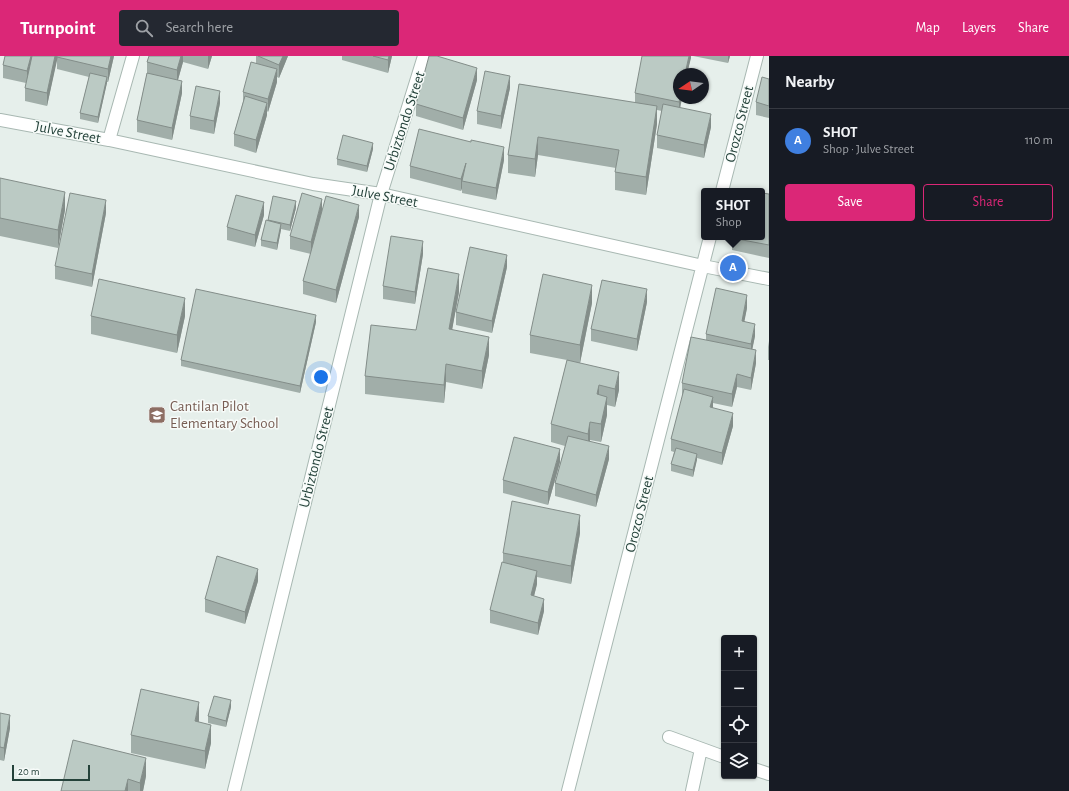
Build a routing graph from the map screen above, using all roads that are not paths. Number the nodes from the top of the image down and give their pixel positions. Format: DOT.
graph roads {
  1 [pos="133,56"];
  2 [pos="424,56"];
  3 [pos="757,56"];
  4 [pos="0,120"];
  5 [pos="109,140"];
  6 [pos="723,188"];
  7 [pos="381,194"];
  8 [pos="709,240"];
  9 [pos="703,266"];
  10 [pos="769,279"];
  11 [pos="669,737"];
  12 [pos="701,749"];
  13 [pos="721,756"];
  14 [pos="757,769"];
  15 [pos="769,774"];
  16 [pos="234,791"];
  17 [pos="568,791"];
  18 [pos="692,791"];
  1 -- 5 [label="street"];
  2 -- 7 [label="street, Urbiztondo Street"];
  3 -- 6 [label="street, Orozco Street"];
  4 -- 5 [label="street, Julve Street"];
  5 -- 7 [label="street, Julve Street"];
  7 -- 9 [label="street, Julve Street"];
  7 -- 16 [label="street, Urbiztondo Street"];
  8 -- 9 [label="street, Orozco Street"];
  9 -- 10 [label="street, Julve Street"];
  9 -- 17 [label="street, Orozco Street"];
  11 -- 12 [label="street"];
  12 -- 13 [label="street"];
  12 -- 18 [label="street"];
  14 -- 15 [label="street"];
}
